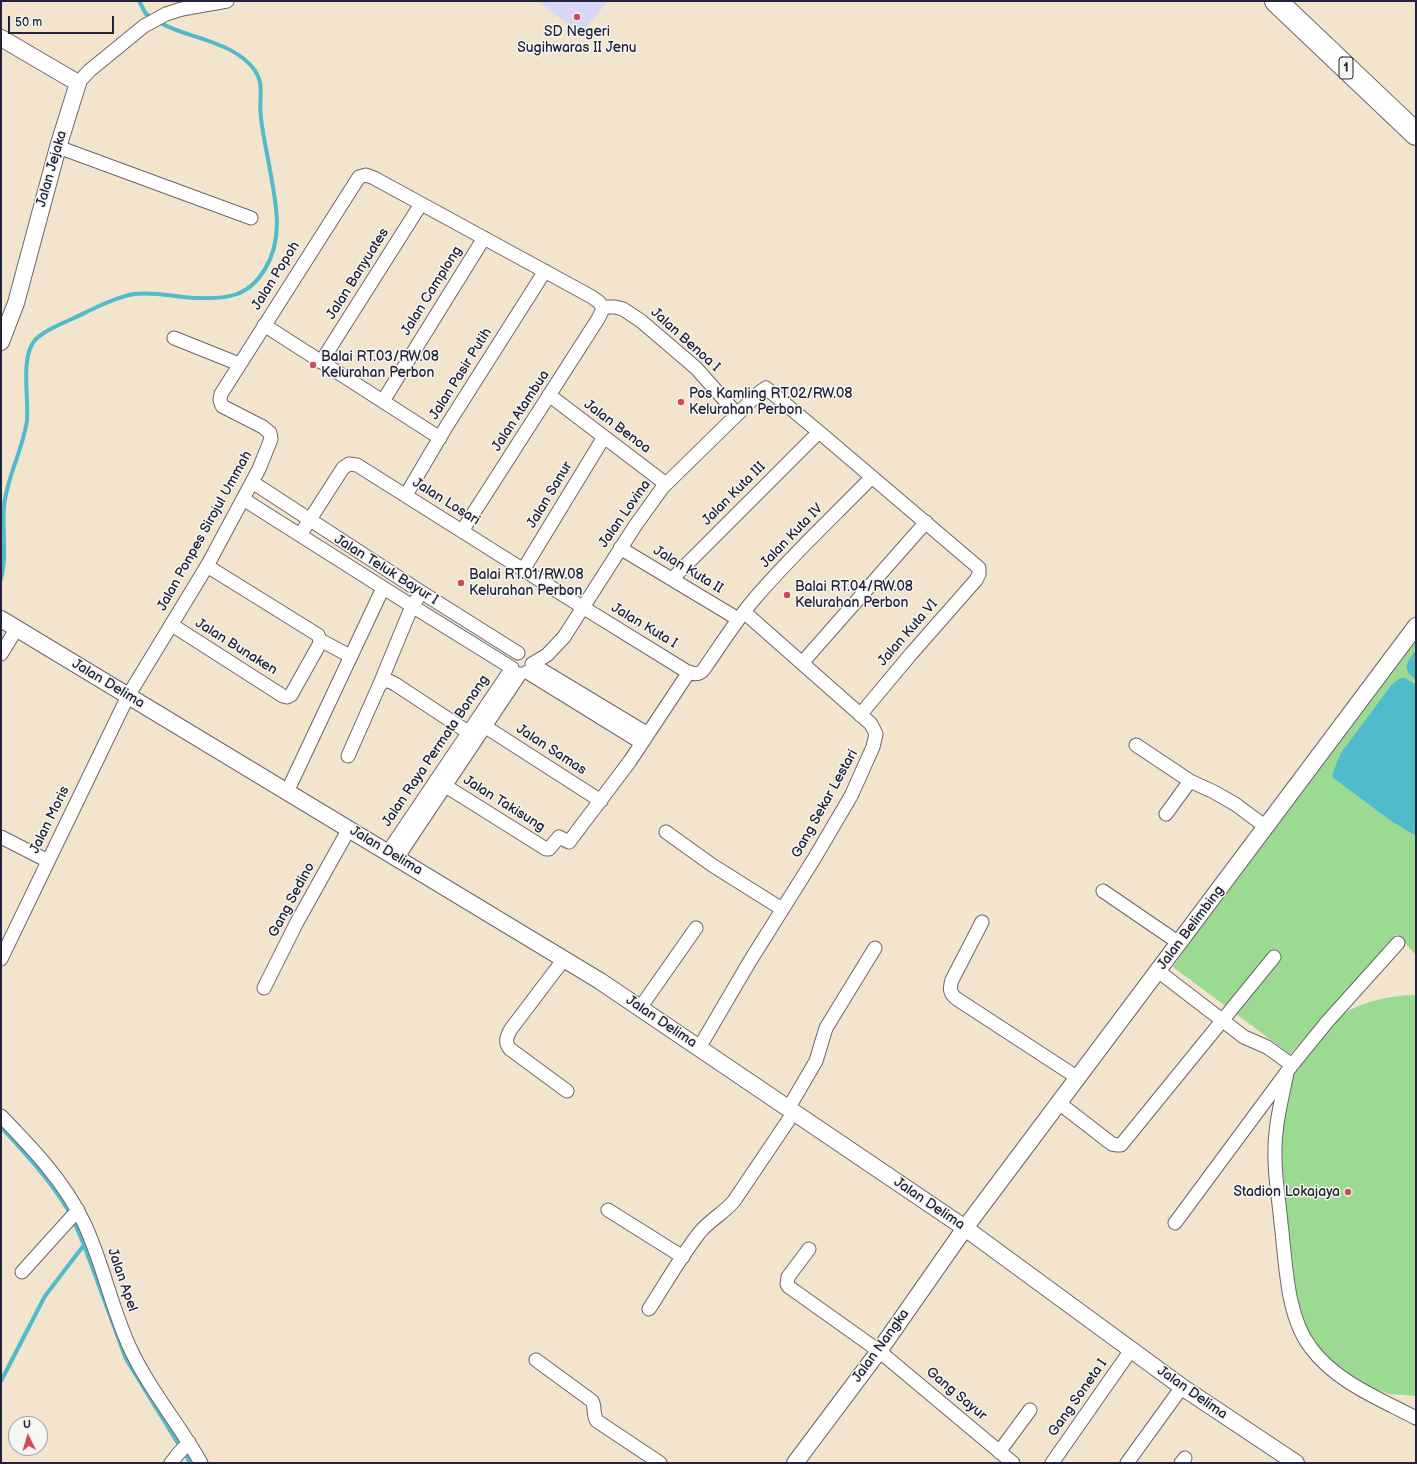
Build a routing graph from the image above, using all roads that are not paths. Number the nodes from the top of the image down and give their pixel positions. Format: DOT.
graph roads {
  1 [pos="226,1"];
  2 [pos="1276,1"];
  3 [pos="1,38"];
  4 [pos="78,83"];
  5 [pos="1416,134"];
  6 [pos="58,146"];
  7 [pos="421,204"];
  8 [pos="250,218"];
  9 [pos="484,238"];
  10 [pos="545,271"];
  11 [pos="602,306"];
  12 [pos="264,325"];
  13 [pos="174,338"];
  14 [pos="1,342"];
  15 [pos="321,362"];
  16 [pos="239,364"];
  17 [pos="549,395"];
  18 [pos="220,398"];
  19 [pos="383,401"];
  20 [pos="737,414"];
  21 [pos="819,432"];
  22 [pos="604,437"];
  23 [pos="440,438"];
  24 [pos="872,477"];
  25 [pos="252,482"];
  26 [pos="666,484"];
  27 [pos="406,495"];
  28 [pos="244,499"];
  29 [pos="310,520"];
  30 [pos="926,522"];
  31 [pos="462,531"];
  32 [pos="300,535"];
  33 [pos="620,548"];
  34 [pos="370,559"];
  35 [pos="207,566"];
  36 [pos="523,570"];
  37 [pos="361,574"];
  38 [pos="672,579"];
  39 [pos="383,588"];
  40 [pos="421,592"];
  41 [pos="412,606"];
  42 [pos="584,608"];
  43 [pos="741,616"];
  44 [pos="1,619"];
  45 [pos="172,625"];
  46 [pos="1416,626"];
  47 [pos="17,628"];
  48 [pos="318,637"];
  49 [pos="518,653"];
  50 [pos="1,654"];
  51 [pos="350,656"];
  52 [pos="802,662"];
  53 [pos="522,669"];
  54 [pos="688,672"];
  55 [pos="378,686"];
  56 [pos="128,696"];
  57 [pos="860,715"];
  58 [pos="480,723"];
  59 [pos="472,735"];
  60 [pos="645,739"];
  61 [pos="1136,745"];
  62 [pos="348,756"];
  63 [pos="1190,781"];
  64 [pos="440,783"];
  65 [pos="287,792"];
  66 [pos="601,801"];
  67 [pos="1166,814"];
  68 [pos="1266,827"];
  69 [pos="349,829"];
  70 [pos="666,832"];
  71 [pos="1,838"];
  72 [pos="393,855"];
  73 [pos="48,861"];
  74 [pos="1102,891"];
  75 [pos="782,909"];
  76 [pos="982,922"];
  77 [pos="696,928"];
  78 [pos="1179,943"];
  79 [pos="1398,943"];
  80 [pos="875,948"];
  81 [pos="1274,957"];
  82 [pos="1,959"];
  83 [pos="564,959"];
  84 [pos="1158,971"];
  85 [pos="264,988"];
  86 [pos="640,1008"];
  87 [pos="1222,1020"];
  88 [pos="700,1048"];
  89 [pos="1290,1069"];
  90 [pos="1078,1078"];
  91 [pos="567,1091"];
  92 [pos="1059,1102"];
  93 [pos="791,1111"];
  94 [pos="1,1116"];
  95 [pos="78,1210"];
  96 [pos="608,1210"];
  97 [pos="1175,1223"];
  98 [pos="965,1228"];
  99 [pos="809,1249"];
  100 [pos="683,1257"];
  101 [pos="22,1272"];
  102 [pos="649,1309"];
  103 [pos="1131,1350"];
  104 [pos="879,1351"];
  105 [pos="536,1360"];
  106 [pos="1182,1387"];
  107 [pos="1030,1410"];
  108 [pos="1416,1418"];
  109 [pos="189,1442"];
  110 [pos="999,1452"];
  111 [pos="171,1463"];
  112 [pos="201,1463"];
  113 [pos="660,1463"];
  114 [pos="795,1463"];
  115 [pos="1013,1463"];
  116 [pos="1052,1463"];
  117 [pos="1127,1463"];
  118 [pos="1294,1463"];
  1 -- 4 [label="street"];
  2 -- 5 [label="highway, 1"];
  3 -- 4 [label="street"];
  4 -- 6 [label="street, Jalan Jejaka"];
  6 -- 8 [label="street"];
  6 -- 14 [label="street, Jalan Jejaka"];
  7 -- 9 [label="street"];
  7 -- 12 [label="street, Jalan Popoh"];
  7 -- 15 [label="street, Jalan Banyuates"];
  9 -- 10 [label="street"];
  9 -- 19 [label="street, Jalan Camplong"];
  10 -- 11 [label="street"];
  10 -- 23 [label="street, Jalan Pasir Putih"];
  11 -- 17 [label="street, Jalan Atambua"];
  11 -- 20 [label="street, Jalan Benoa I"];
  12 -- 15 [label="street"];
  12 -- 16 [label="street, Jalan Popoh"];
  13 -- 16 [label="street"];
  15 -- 19 [label="street"];
  16 -- 18 [label="street, Jalan Popoh"];
  17 -- 22 [label="street, Jalan Benoa"];
  17 -- 31 [label="street, Jalan Atambua"];
  18 -- 25 [label="street, Jalan Ponpes Sirojul Ummah"];
  19 -- 23 [label="street"];
  20 -- 21 [label="street, Jalan Lovina"];
  20 -- 26 [label="street, Jalan Lovina"];
  21 -- 24 [label="street"];
  21 -- 38 [label="street, Jalan Kuta III"];
  22 -- 26 [label="street, Jalan Benoa"];
  22 -- 36 [label="street, Jalan Sanur"];
  23 -- 27 [label="street, Jalan Pasir Putih"];
  24 -- 30 [label="street"];
  24 -- 43 [label="street, Jalan Kuta IV"];
  25 -- 28 [label="street, Jalan Ponpes Sirojul Ummah"];
  25 -- 29 [label="street, Jalan Teluk Bayur I"];
  26 -- 33 [label="street, Jalan Lovina"];
  27 -- 29 [label="street, Jalan Losari"];
  27 -- 31 [label="street, Jalan Losari"];
  28 -- 32 [label="street, Jalan Teluk Bayur I"];
  28 -- 35 [label="street, Jalan Ponpes Sirojul Ummah"];
  29 -- 32 [label="street"];
  29 -- 34 [label="street, Jalan Teluk Bayur I"];
  30 -- 52 [label="street"];
  30 -- 57 [label="street, Jalan Kuta VI"];
  31 -- 36 [label="street, Jalan Losari"];
  32 -- 37 [label="street, Jalan Teluk Bayur I"];
  33 -- 38 [label="street, Jalan Kuta II"];
  33 -- 42 [label="street, Jalan Lovina"];
  34 -- 37 [label="street"];
  34 -- 40 [label="street, Jalan Teluk Bayur I"];
  35 -- 45 [label="street, Jalan Ponpes Sirojul Ummah"];
  35 -- 48 [label="street"];
  36 -- 42 [label="street, Jalan Losari"];
  37 -- 39 [label="street, Jalan Teluk Bayur I"];
  38 -- 43 [label="street, Jalan Kuta II"];
  39 -- 41 [label="street, Jalan Teluk Bayur I"];
  39 -- 51 [label="street"];
  40 -- 41 [label="street"];
  40 -- 49 [label="street, Jalan Teluk Bayur I"];
  41 -- 53 [label="street, Jalan Teluk Bayur I"];
  41 -- 55 [label="street"];
  42 -- 53 [label="street, Jalan Lovina"];
  42 -- 54 [label="street, Jalan Kuta I"];
  43 -- 52 [label="street, Jalan Kuta II"];
  43 -- 54 [label="street, Jalan Kuta IV"];
  44 -- 47 [label="street, Jalan Delima"];
  45 -- 48 [label="street, Jalan Bunaken"];
  45 -- 56 [label="street, Jalan Ponpes Sirojul Ummah"];
  46 -- 68 [label="street, Jalan Belimbing"];
  47 -- 50 [label="street"];
  47 -- 56 [label="street, Jalan Delima"];
  48 -- 51 [label="street"];
  49 -- 53 [label="street"];
  49 -- 53 [label="street, Jalan Teluk Bayur I"];
  51 -- 65 [label="street"];
  52 -- 57 [label="street, Jalan Kuta II"];
  53 -- 58 [label="street, Jalan Raya Permata Bonang"];
  53 -- 60 [label="street"];
  54 -- 60 [label="street"];
  55 -- 59 [label="street"];
  55 -- 62 [label="street"];
  56 -- 65 [label="street, Jalan Delima"];
  56 -- 73 [label="street, Jalan Moris"];
  57 -- 75 [label="street, Gang Sekar Lestari"];
  58 -- 59 [label="street, Jalan Raya Permata Bonang"];
  58 -- 66 [label="street, Jalan Samas"];
  59 -- 64 [label="street, Jalan Raya Permata Bonang"];
  60 -- 66 [label="street"];
  61 -- 63 [label="street"];
  63 -- 67 [label="street"];
  63 -- 68 [label="street"];
  64 -- 66 [label="street, Jalan Takisung"];
  64 -- 72 [label="street, Jalan Raya Permata Bonang"];
  65 -- 69 [label="street, Jalan Delima"];
  68 -- 78 [label="street, Jalan Belimbing"];
  69 -- 72 [label="street, Jalan Delima"];
  69 -- 85 [label="street, Gang Sedino"];
  70 -- 75 [label="street"];
  71 -- 73 [label="street"];
  72 -- 83 [label="street, Jalan Delima"];
  73 -- 82 [label="street, Jalan Moris"];
  74 -- 78 [label="street"];
  75 -- 88 [label="street, Gang Sekar Lestari"];
  76 -- 90 [label="street"];
  77 -- 86 [label="street"];
  78 -- 84 [label="street, Jalan Belimbing"];
  79 -- 89 [label="street"];
  80 -- 93 [label="street"];
  81 -- 87 [label="street"];
  83 -- 86 [label="street, Jalan Delima"];
  83 -- 91 [label="street"];
  84 -- 87 [label="street"];
  84 -- 90 [label="street, Jalan Belimbing"];
  86 -- 88 [label="street, Jalan Delima"];
  87 -- 89 [label="street"];
  87 -- 92 [label="street"];
  88 -- 93 [label="street, Jalan Delima"];
  89 -- 97 [label="street"];
  89 -- 108 [label="street"];
  90 -- 92 [label="street, Jalan Belimbing"];
  92 -- 98 [label="street, Jalan Belimbing"];
  93 -- 98 [label="street, Jalan Delima"];
  93 -- 100 [label="street"];
  94 -- 95 [label="street, Jalan Apel"];
  95 -- 101 [label="street"];
  95 -- 109 [label="street, Jalan Apel"];
  96 -- 100 [label="street"];
  98 -- 103 [label="street, Jalan Delima"];
  98 -- 104 [label="street, Jalan Nangka"];
  99 -- 104 [label="street, Gang Sayur"];
  100 -- 102 [label="street"];
  103 -- 106 [label="street, Jalan Delima"];
  103 -- 116 [label="street, Gang Soneta I"];
  104 -- 110 [label="street, Gang Sayur"];
  104 -- 114 [label="street, Jalan Nangka"];
  105 -- 113 [label="street"];
  106 -- 117 [label="street"];
  106 -- 118 [label="street, Jalan Delima"];
  107 -- 110 [label="street"];
  109 -- 111 [label="street"];
  109 -- 112 [label="street, Jalan Apel"];
  110 -- 115 [label="street, Gang Sayur"];
}
